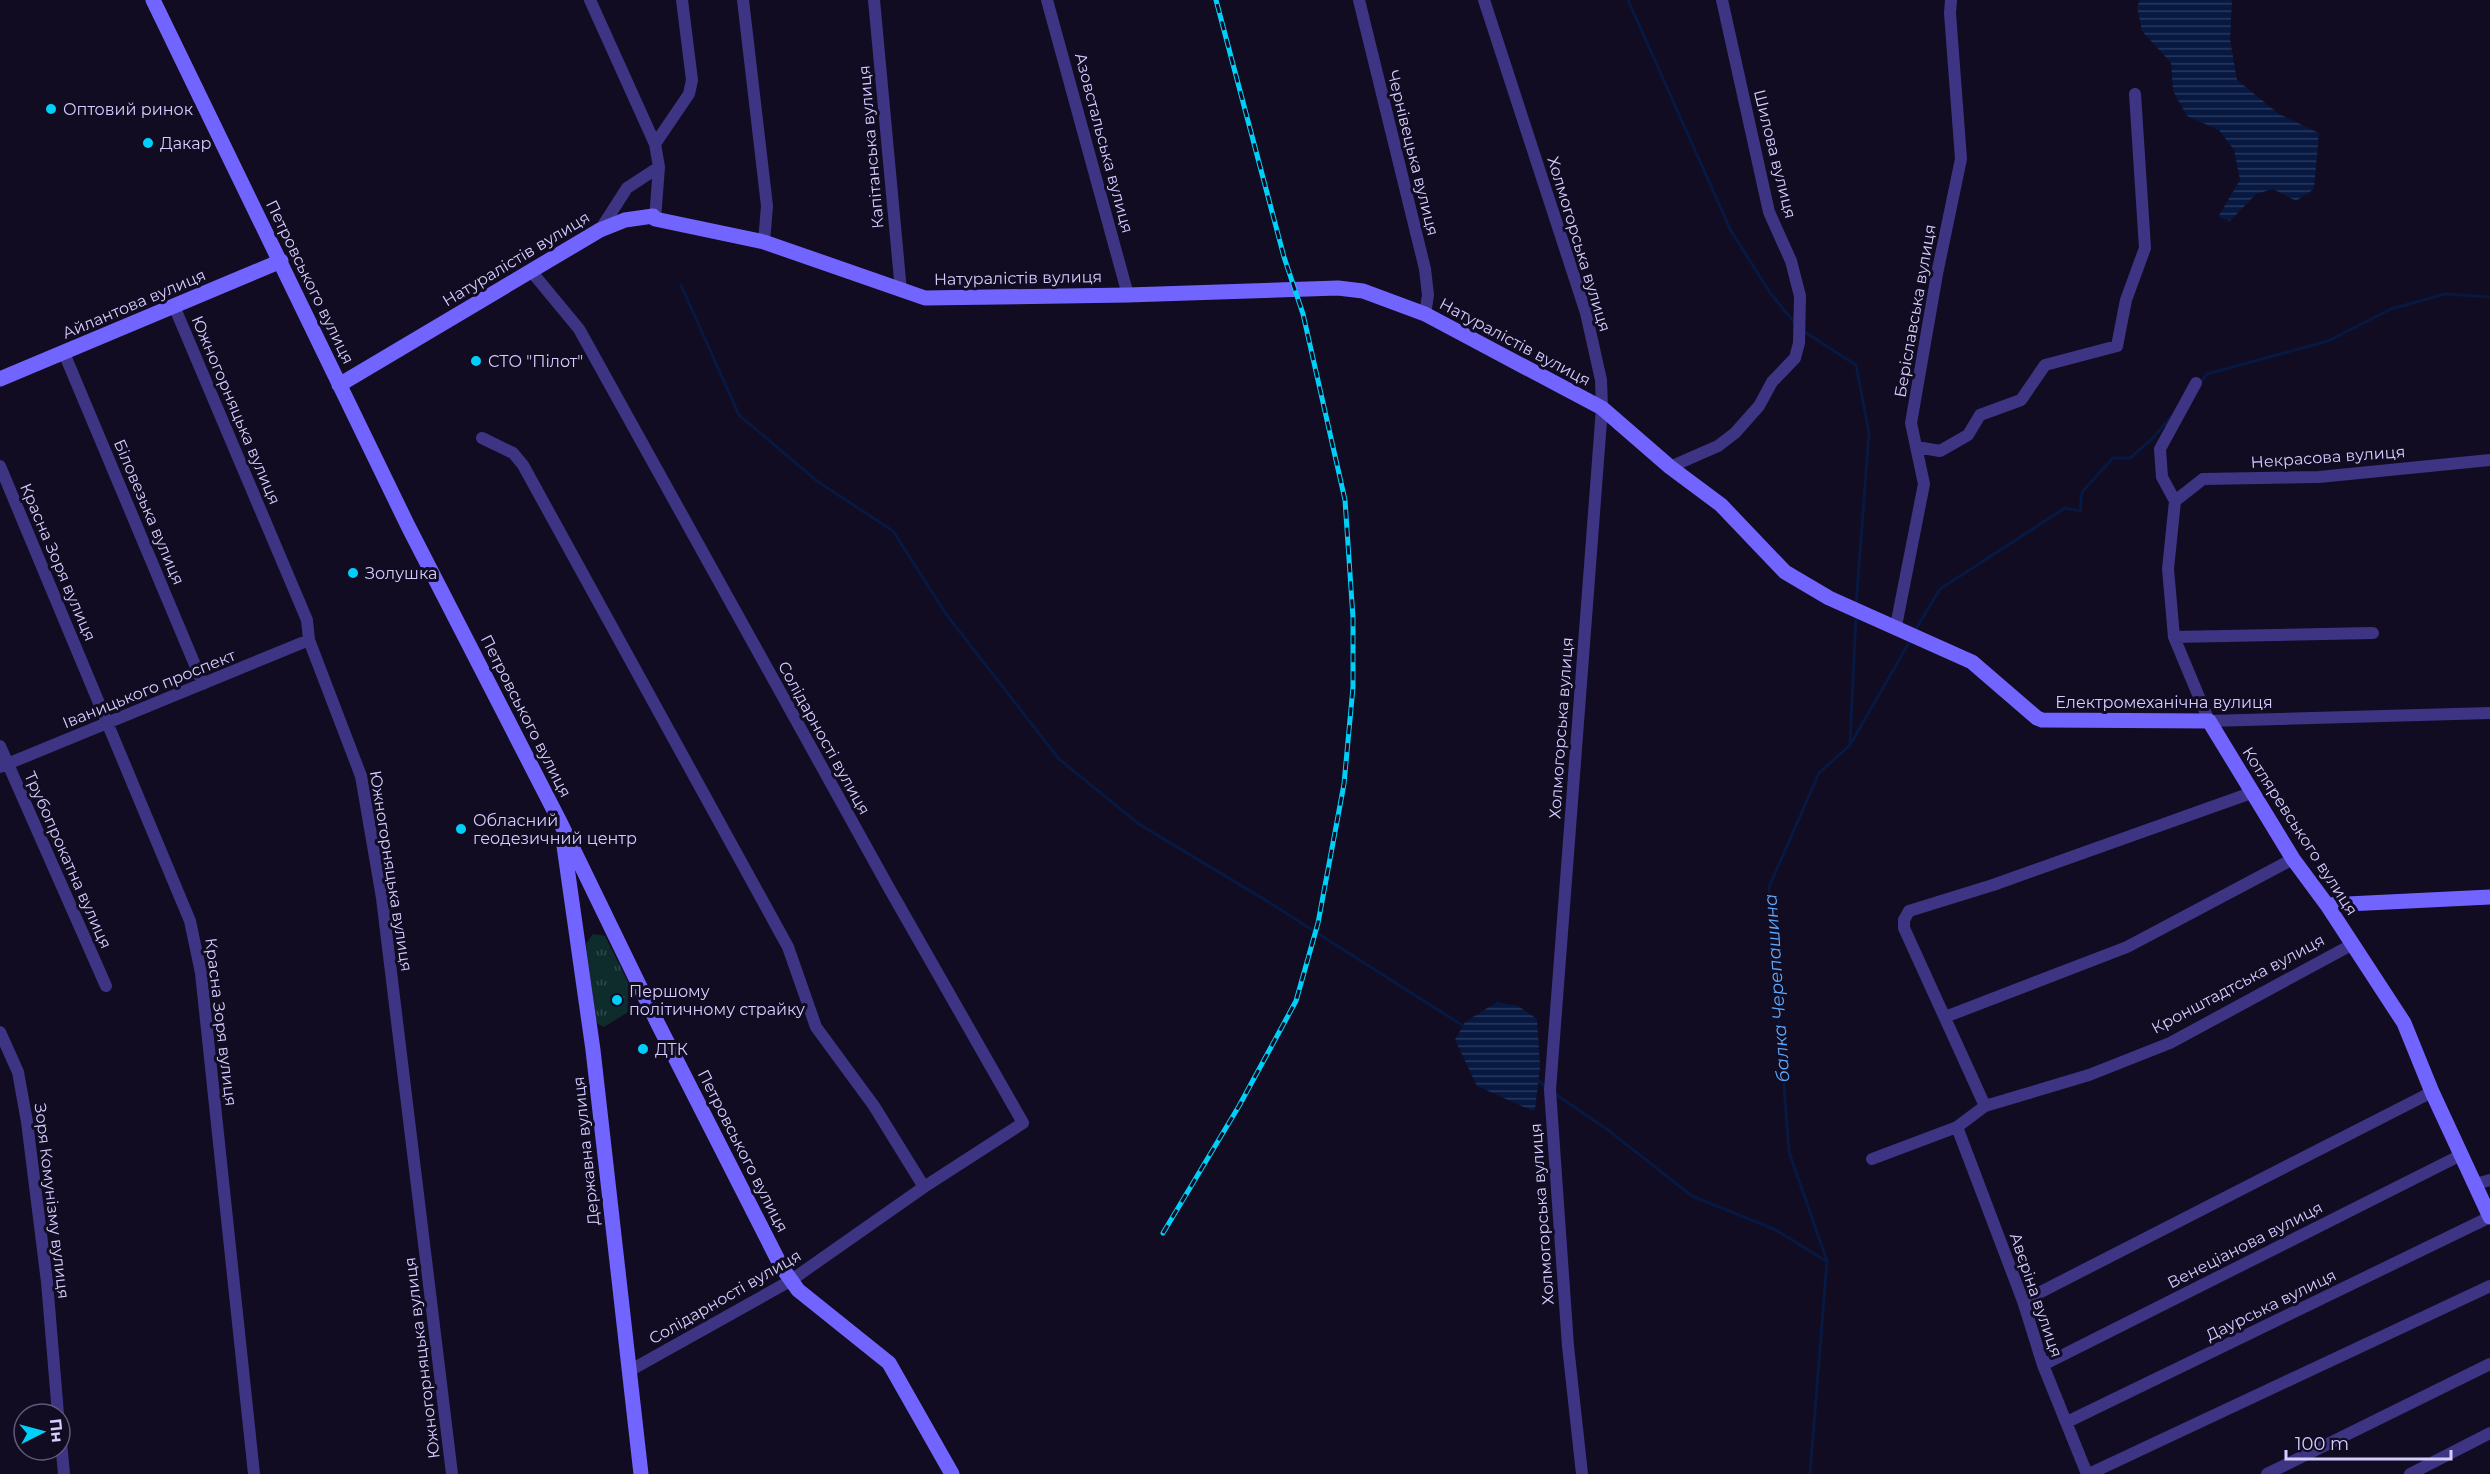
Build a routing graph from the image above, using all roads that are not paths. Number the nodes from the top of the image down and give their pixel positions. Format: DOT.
graph roads {
  1 [pos="153,0"];
  2 [pos="590,0"];
  3 [pos="681,0"];
  4 [pos="743,0"];
  5 [pos="874,0"];
  6 [pos="1047,0"];
  7 [pos="1359,0"];
  8 [pos="1484,0"];
  9 [pos="1722,0"];
  10 [pos="1951,0"];
  11 [pos="2135,94"];
  12 [pos="655,144"];
  13 [pos="659,167"];
  14 [pos="655,219"];
  15 [pos="600,230"];
  16 [pos="764,242"];
  17 [pos="281,261"];
  18 [pos="531,271"];
  19 [pos="901,291"];
  20 [pos="1128,295"];
  21 [pos="174,306"];
  22 [pos="1425,314"];
  23 [pos="64,353"];
  24 [pos="0,379"];
  25 [pos="2196,383"];
  26 [pos="339,385"];
  27 [pos="1602,408"];
  28 [pos="482,438"];
  29 [pos="1917,447"];
  30 [pos="2490,460"];
  31 [pos="0,466"];
  32 [pos="1670,467"];
  33 [pos="2175,501"];
  34 [pos="1896,626"];
  35 [pos="2373,633"];
  36 [pos="2174,637"];
  37 [pos="309,640"];
  38 [pos="203,684"];
  39 [pos="2490,713"];
  40 [pos="2209,721"];
  41 [pos="108,724"];
  42 [pos="0,746"];
  43 [pos="4,766"];
  44 [pos="2251,793"];
  45 [pos="561,824"];
  46 [pos="2293,859"];
  47 [pos="2490,897"];
  48 [pos="2327,905"];
  49 [pos="2353,944"];
  50 [pos="106,987"];
  51 [pos="1945,1017"];
  52 [pos="0,1032"];
  53 [pos="2432,1092"];
  54 [pos="1985,1106"];
  55 [pos="1956,1127"];
  56 [pos="2461,1155"];
  57 [pos="1872,1159"];
  58 [pos="2483,1182"];
  59 [pos="924,1187"];
  60 [pos="2490,1217"];
  61 [pos="790,1281"];
  62 [pos="2490,1286"];
  63 [pos="2023,1301"];
  64 [pos="2490,1364"];
  65 [pos="2043,1365"];
  66 [pos="629,1371"];
  67 [pos="57,1402"];
  68 [pos="2067,1422"];
  69 [pos="2490,1434"];
  70 [pos="254,1474"];
  71 [pos="452,1474"];
  72 [pos="641,1474"];
  73 [pos="952,1474"];
  74 [pos="1582,1474"];
  75 [pos="2088,1474"];
  76 [pos="2267,1474"];
  77 [pos="2410,1474"];
  1 -- 17 [label="street, Петровського вулиця"];
  2 -- 12 [label="street"];
  3 -- 12 [label="street"];
  4 -- 16 [label="street"];
  5 -- 19 [label="street, Капітанська вулиця"];
  6 -- 20 [label="street, Азовстальська вулиця"];
  7 -- 22 [label="street, Чернівецька вулиця"];
  8 -- 27 [label="street, Холмогорська вулиця"];
  9 -- 32 [label="street, Шилова вулиця"];
  10 -- 29 [label="street, Беріславська вулиця"];
  11 -- 29 [label="street"];
  12 -- 13 [label="street"];
  13 -- 14 [label="street"];
  13 -- 15 [label="street"];
  14 -- 15 [label="street, Натуралістів вулиця"];
  14 -- 16 [label="street, Натуралістів вулиця"];
  15 -- 18 [label="street, Натуралістів вулиця"];
  16 -- 19 [label="street, Натуралістів вулиця"];
  17 -- 21 [label="street, Айлантова вулиця"];
  17 -- 26 [label="street, Петровського вулиця"];
  18 -- 26 [label="street, Натуралістів вулиця"];
  18 -- 59 [label="street, Солідарності вулиця"];
  19 -- 20 [label="street, Натуралістів вулиця"];
  20 -- 22 [label="street, Натуралістів вулиця"];
  21 -- 23 [label="street, Айлантова вулиця"];
  21 -- 37 [label="street, Южногорняцька вулиця"];
  22 -- 27 [label="street, Натуралістів вулиця"];
  23 -- 24 [label="street, Айлантова вулиця"];
  23 -- 38 [label="street, Біловезька вулиця"];
  25 -- 33 [label="street"];
  26 -- 45 [label="street, Петровського вулиця"];
  27 -- 32 [label="street, Натуралістів вулиця"];
  27 -- 74 [label="street, Холмогорська вулиця"];
  28 -- 59 [label="street"];
  29 -- 34 [label="street, Беріславська вулиця"];
  30 -- 33 [label="street, Некрасова вулиця"];
  31 -- 41 [label="street, Красна Зоря вулиця"];
  32 -- 34 [label="street, Електромеханічна вулиця"];
  33 -- 36 [label="street, Котляревського вулиця"];
  34 -- 40 [label="street, Електромеханічна вулиця"];
  35 -- 36 [label="street"];
  36 -- 40 [label="street, Котляревського вулиця"];
  37 -- 38 [label="street, Іваницького проспект"];
  37 -- 71 [label="street, Южногорняцька вулиця"];
  38 -- 41 [label="street, Іваницького проспект"];
  39 -- 40 [label="street, Електромеханічна вулиця"];
  40 -- 44 [label="street, Котляревського вулиця"];
  41 -- 43 [label="street, Іваницького проспект"];
  41 -- 70 [label="street, Красна Зоря вулиця"];
  42 -- 43 [label="street, Трубопрокатна вулиця"];
  43 -- 50 [label="street, Трубопрокатна вулиця"];
  44 -- 46 [label="street, Котляревського вулиця"];
  44 -- 51 [label="street"];
  45 -- 61 [label="street, Петровського вулиця"];
  45 -- 66 [label="street, Державна вулиця"];
  46 -- 48 [label="street, Котляревського вулиця"];
  46 -- 51 [label="street"];
  47 -- 48 [label="street"];
  48 -- 49 [label="street, Котляревського вулиця"];
  49 -- 53 [label="street, Котляревського вулиця"];
  49 -- 54 [label="street, Кронштадтська вулиця"];
  51 -- 54 [label="street"];
  52 -- 67 [label="street, Зоря Комунізму вулиця"];
  53 -- 56 [label="street, Котляревського вулиця"];
  53 -- 63 [label="street"];
  54 -- 55 [label="street, Кронштадтська вулиця"];
  55 -- 57 [label="street, Кронштадтська вулиця"];
  55 -- 63 [label="street, Авєріна вулиця"];
  56 -- 58 [label="street, Котляревського вулиця"];
  56 -- 65 [label="street, Венеціанова вулиця"];
  58 -- 60 [label="street, Котляревського вулиця"];
  59 -- 61 [label="street, Солідарності вулиця"];
  60 -- 68 [label="street, Даурська вулиця"];
  61 -- 66 [label="street, Солідарності вулиця"];
  61 -- 73 [label="street, Петровського вулиця"];
  62 -- 75 [label="street"];
  63 -- 65 [label="street, Авєріна вулиця"];
  64 -- 76 [label="street"];
  65 -- 68 [label="street, Авєріна вулиця"];
  66 -- 72 [label="street, Державна вулиця"];
  68 -- 75 [label="street, Авєріна вулиця"];
  69 -- 77 [label="street"];
}
